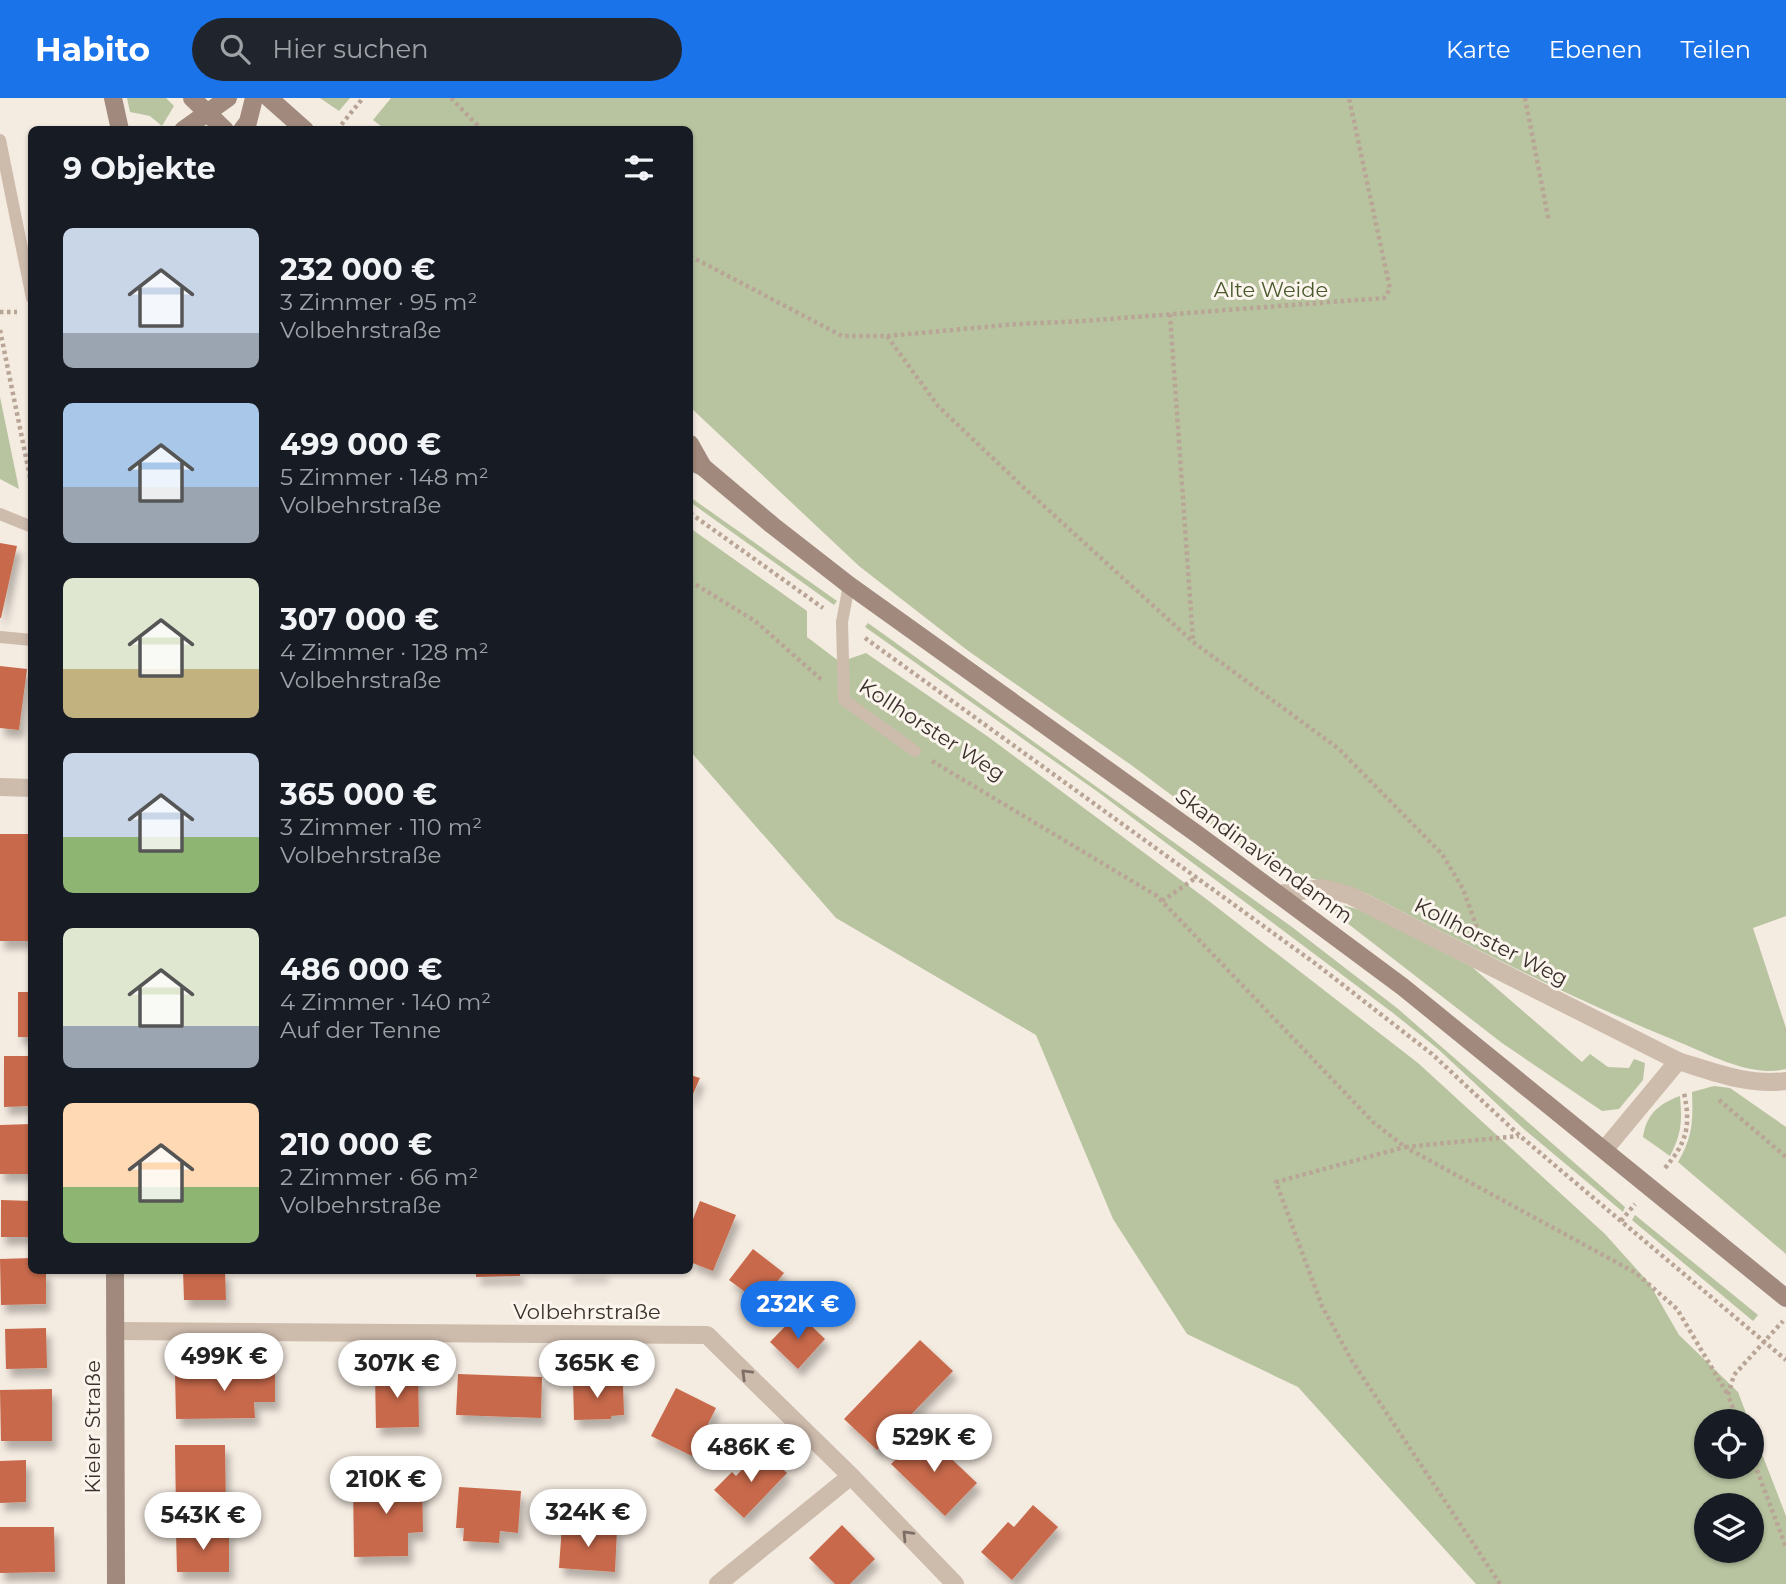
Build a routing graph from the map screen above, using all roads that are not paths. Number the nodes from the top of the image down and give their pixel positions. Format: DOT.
graph roads {
  1 [pos="113,98"];
  2 [pos="192,98"];
  3 [pos="228,98"];
  4 [pos="254,98"];
  5 [pos="269,98"];
  6 [pos="206,111"];
  7 [pos="119,126"];
  8 [pos="188,126"];
  9 [pos="221,126"];
  10 [pos="245,126"];
  11 [pos="300,126"];
  12 [pos="0,140"];
  13 [pos="28,278"];
  14 [pos="696,464"];
  15 [pos="0,514"];
  16 [pos="28,525"];
  17 [pos="849,585"];
  18 [pos="0,637"];
  19 [pos="28,640"];
  20 [pos="915,751"];
  21 [pos="0,787"];
  22 [pos="28,788"];
  23 [pos="1279,894"];
  24 [pos="1678,1061"];
  25 [pos="1786,1081"];
  26 [pos="1605,1149"];
  27 [pos="115,1274"];
  28 [pos="1786,1298"];
  29 [pos="115,1331"];
  30 [pos="851,1476"];
  31 [pos="116,1584"];
  32 [pos="718,1584"];
  33 [pos="955,1584"];
  1 -- 7 [label="main road"];
  2 -- 6 [label="main road"];
  3 -- 6 [label="main road"];
  4 -- 10 [label="main road"];
  5 -- 11 [label="main road"];
  6 -- 8 [label="main road"];
  6 -- 9 [label="main road"];
  12 -- 13 [label="lane"];
  14 -- 17 [label="main road, Skandinaviendamm"];
  15 -- 16 [label="lane"];
  17 -- 20 [label="lane, Kollhorster Weg"];
  17 -- 23 [label="main road, Skandinaviendamm"];
  18 -- 19 [label="lane"];
  21 -- 22 [label="street"];
  23 -- 24 [label="street, Kollhorster Weg"];
  23 -- 26 [label="main road, Skandinaviendamm"];
  24 -- 25 [label="street, Kollhorster Weg"];
  24 -- 26 [label="street"];
  26 -- 28 [label="main road, Skandinaviendamm"];
  27 -- 29 [label="main road, Kieler Straße"];
  30 -- 29 [label="street, Volbehrstraße, one-way"];
  29 -- 31 [label="main road, Kieler Straße"];
  30 -- 32 [label="street"];
  33 -- 30 [label="street, Volbehrstraße, one-way"];
}
